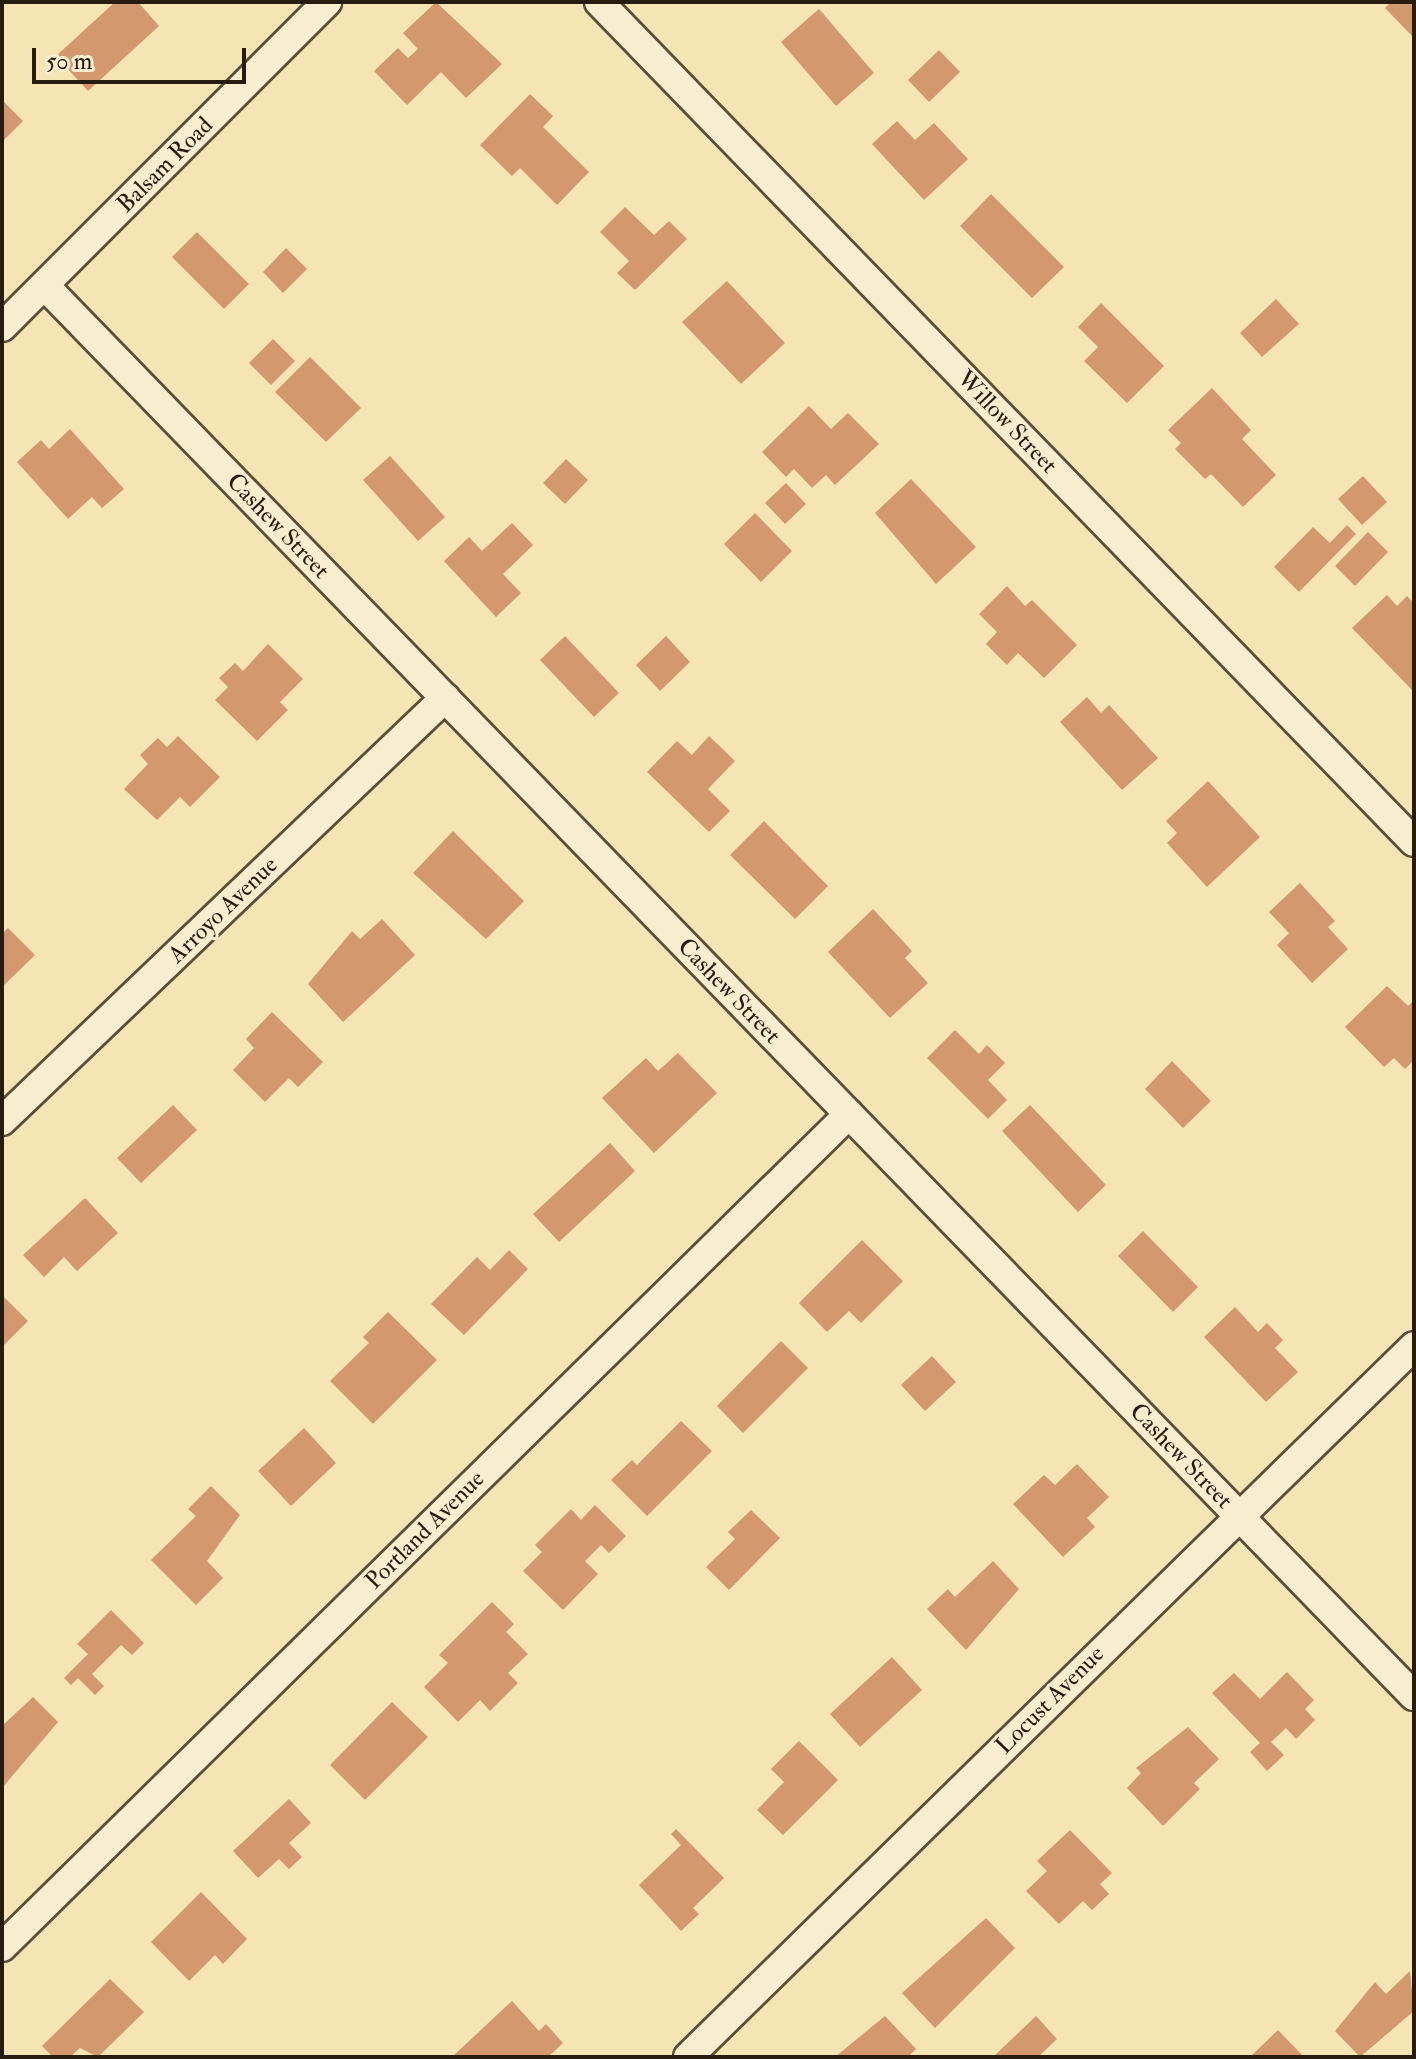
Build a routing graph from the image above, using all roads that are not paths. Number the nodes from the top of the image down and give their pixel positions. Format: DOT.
graph roads {
  1 [pos="327,2"];
  2 [pos="599,2"];
  3 [pos="45,286"];
  4 [pos="2,327"];
  5 [pos="445,698"];
  6 [pos="1414,842"];
  7 [pos="849,1114"];
  8 [pos="2,1121"];
  9 [pos="1414,1346"];
  10 [pos="1238,1515"];
  11 [pos="1414,1696"];
  12 [pos="2,1947"];
  13 [pos="688,2057"];
  1 -- 3 [label="street, Balsam Road"];
  2 -- 6 [label="street, Willow Street"];
  3 -- 4 [label="street, Balsam Road"];
  3 -- 5 [label="street, Cashew Street"];
  5 -- 7 [label="street, Cashew Street"];
  5 -- 8 [label="street, Arroyo Avenue"];
  7 -- 10 [label="street, Cashew Street"];
  7 -- 12 [label="street, Portland Avenue"];
  9 -- 10 [label="street, Locust Avenue"];
  10 -- 11 [label="street, Cashew Street"];
  10 -- 13 [label="street, Locust Avenue"];
}
